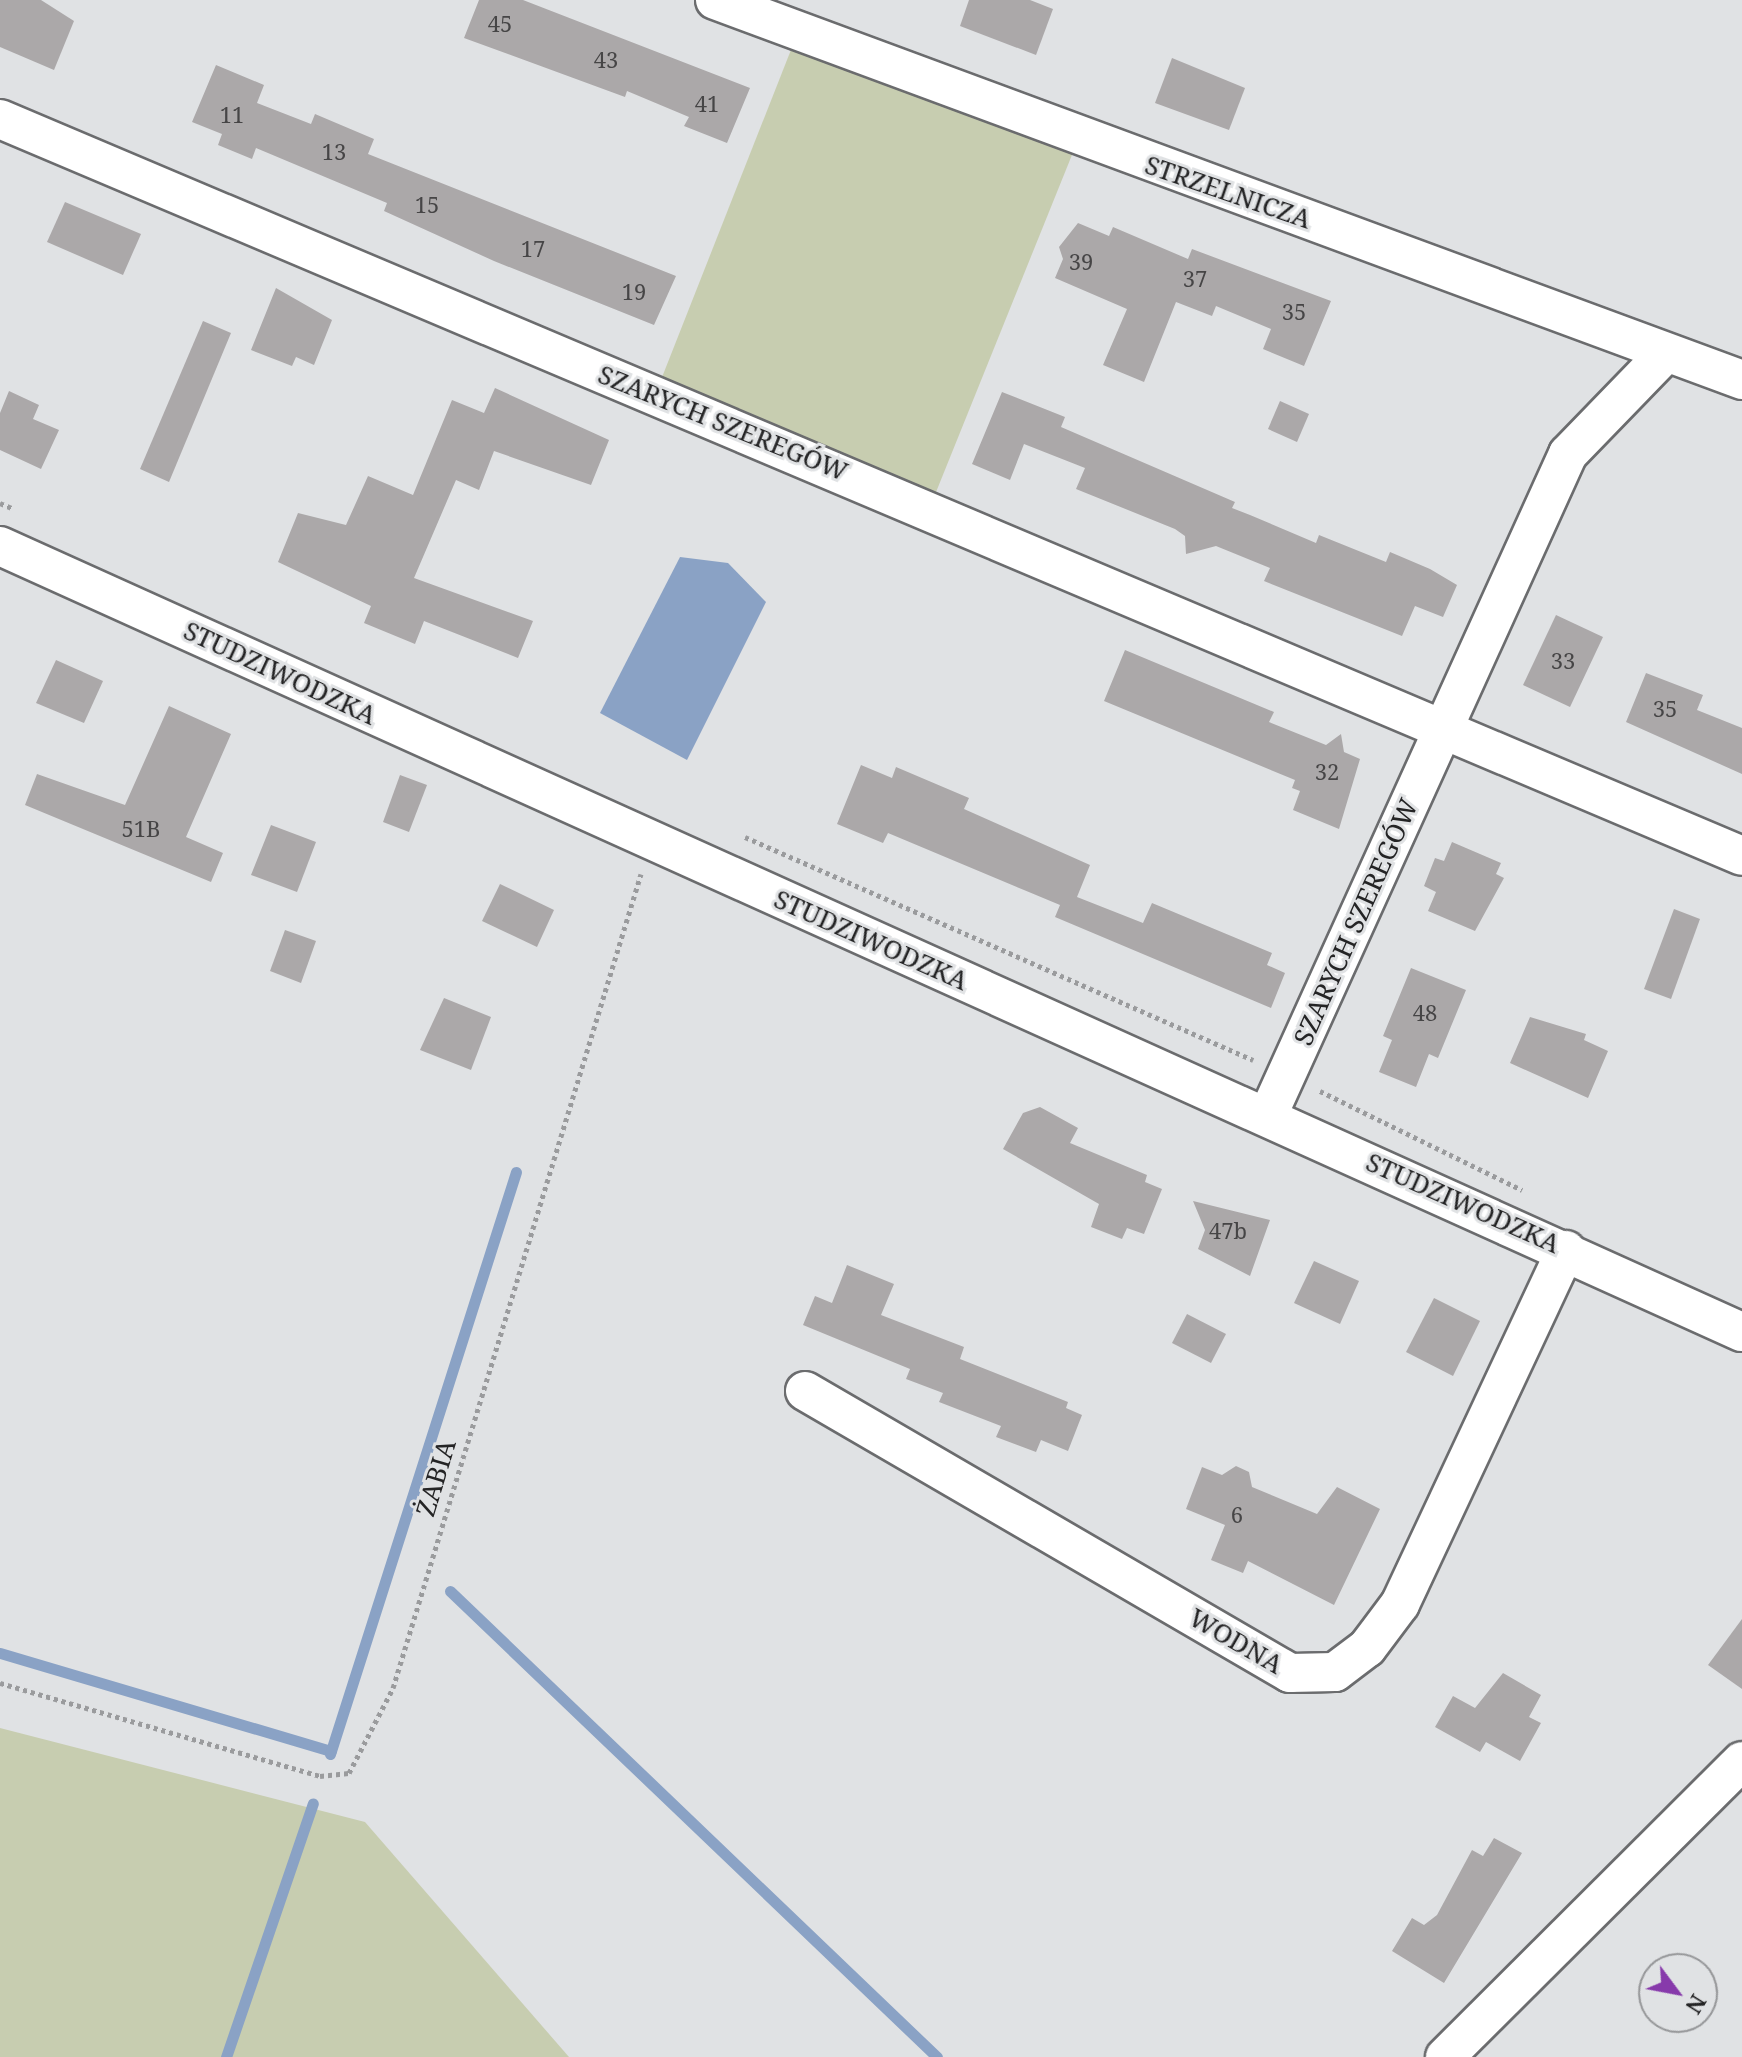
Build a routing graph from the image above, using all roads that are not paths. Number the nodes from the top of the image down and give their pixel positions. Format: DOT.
graph roads {
  1 [pos="715,0"];
  2 [pos="0,119"];
  3 [pos="1663,356"];
  4 [pos="1742,380"];
  5 [pos="0,546"];
  6 [pos="1445,729"];
  7 [pos="1742,856"];
  8 [pos="1268,1115"];
  9 [pos="1566,1250"];
  10 [pos="1742,1332"];
  11 [pos="805,1391"];
  12 [pos="1742,1761"];
  13 [pos="1445,2057"];
  1 -- 3 [label="street, STRZELNICZA"];
  2 -- 6 [label="street, SZARYCH SZEREGÓW"];
  3 -- 4 [label="street, STRZELNICZA"];
  3 -- 6 [label="street"];
  5 -- 8 [label="street, STUDZIWODZKA"];
  6 -- 7 [label="street, SZARYCH SZEREGÓW"];
  6 -- 8 [label="street, SZARYCH SZEREGÓW"];
  8 -- 9 [label="street, STUDZIWODZKA"];
  9 -- 10 [label="street, STUDZIWODZKA"];
  9 -- 11 [label="street, WODNA"];
  12 -- 13 [label="street"];
}
